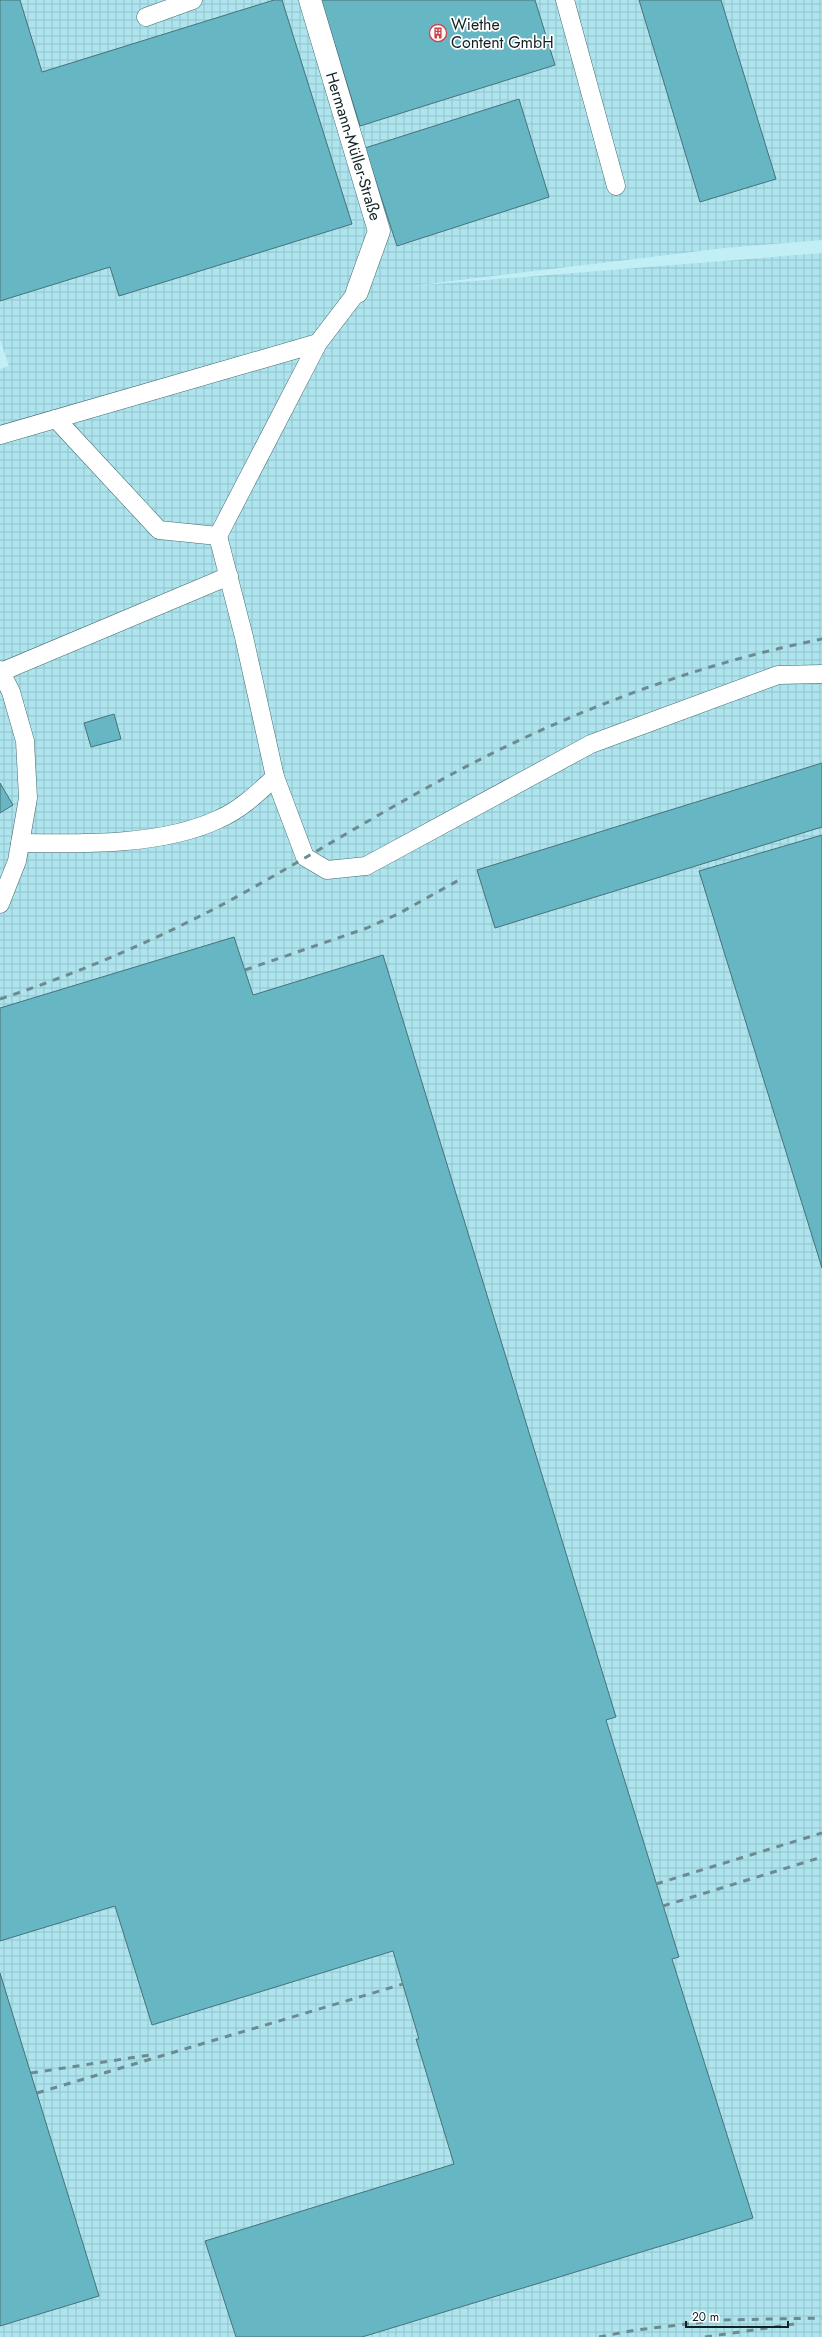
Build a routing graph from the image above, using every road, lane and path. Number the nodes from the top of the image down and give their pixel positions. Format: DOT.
graph roads {
  1 [pos="193,0"];
  2 [pos="310,0"];
  3 [pos="565,0"];
  4 [pos="146,17"];
  5 [pos="616,186"];
  6 [pos="357,292"];
  7 [pos="318,343"];
  8 [pos="56,419"];
  9 [pos="0,435"];
  10 [pos="218,536"];
  11 [pos="229,576"];
  12 [pos="0,671"];
  13 [pos="822,674"];
  14 [pos="275,777"];
  15 [pos="20,843"];
  16 [pos="0,904"];
  1 -- 4 [label="lane"];
  2 -- 6 [label="street, Hermann-Müller-Straße"];
  3 -- 5 [label="lane"];
  6 -- 7 [label="lane"];
  7 -- 8 [label="lane"];
  7 -- 10 [label="lane"];
  8 -- 9 [label="lane"];
  8 -- 10 [label="lane"];
  10 -- 11 [label="lane"];
  11 -- 12 [label="lane"];
  11 -- 14 [label="lane"];
  12 -- 15 [label="lane"];
  13 -- 14 [label="lane"];
  14 -- 15 [label="lane"];
  15 -- 16 [label="lane"];
}
